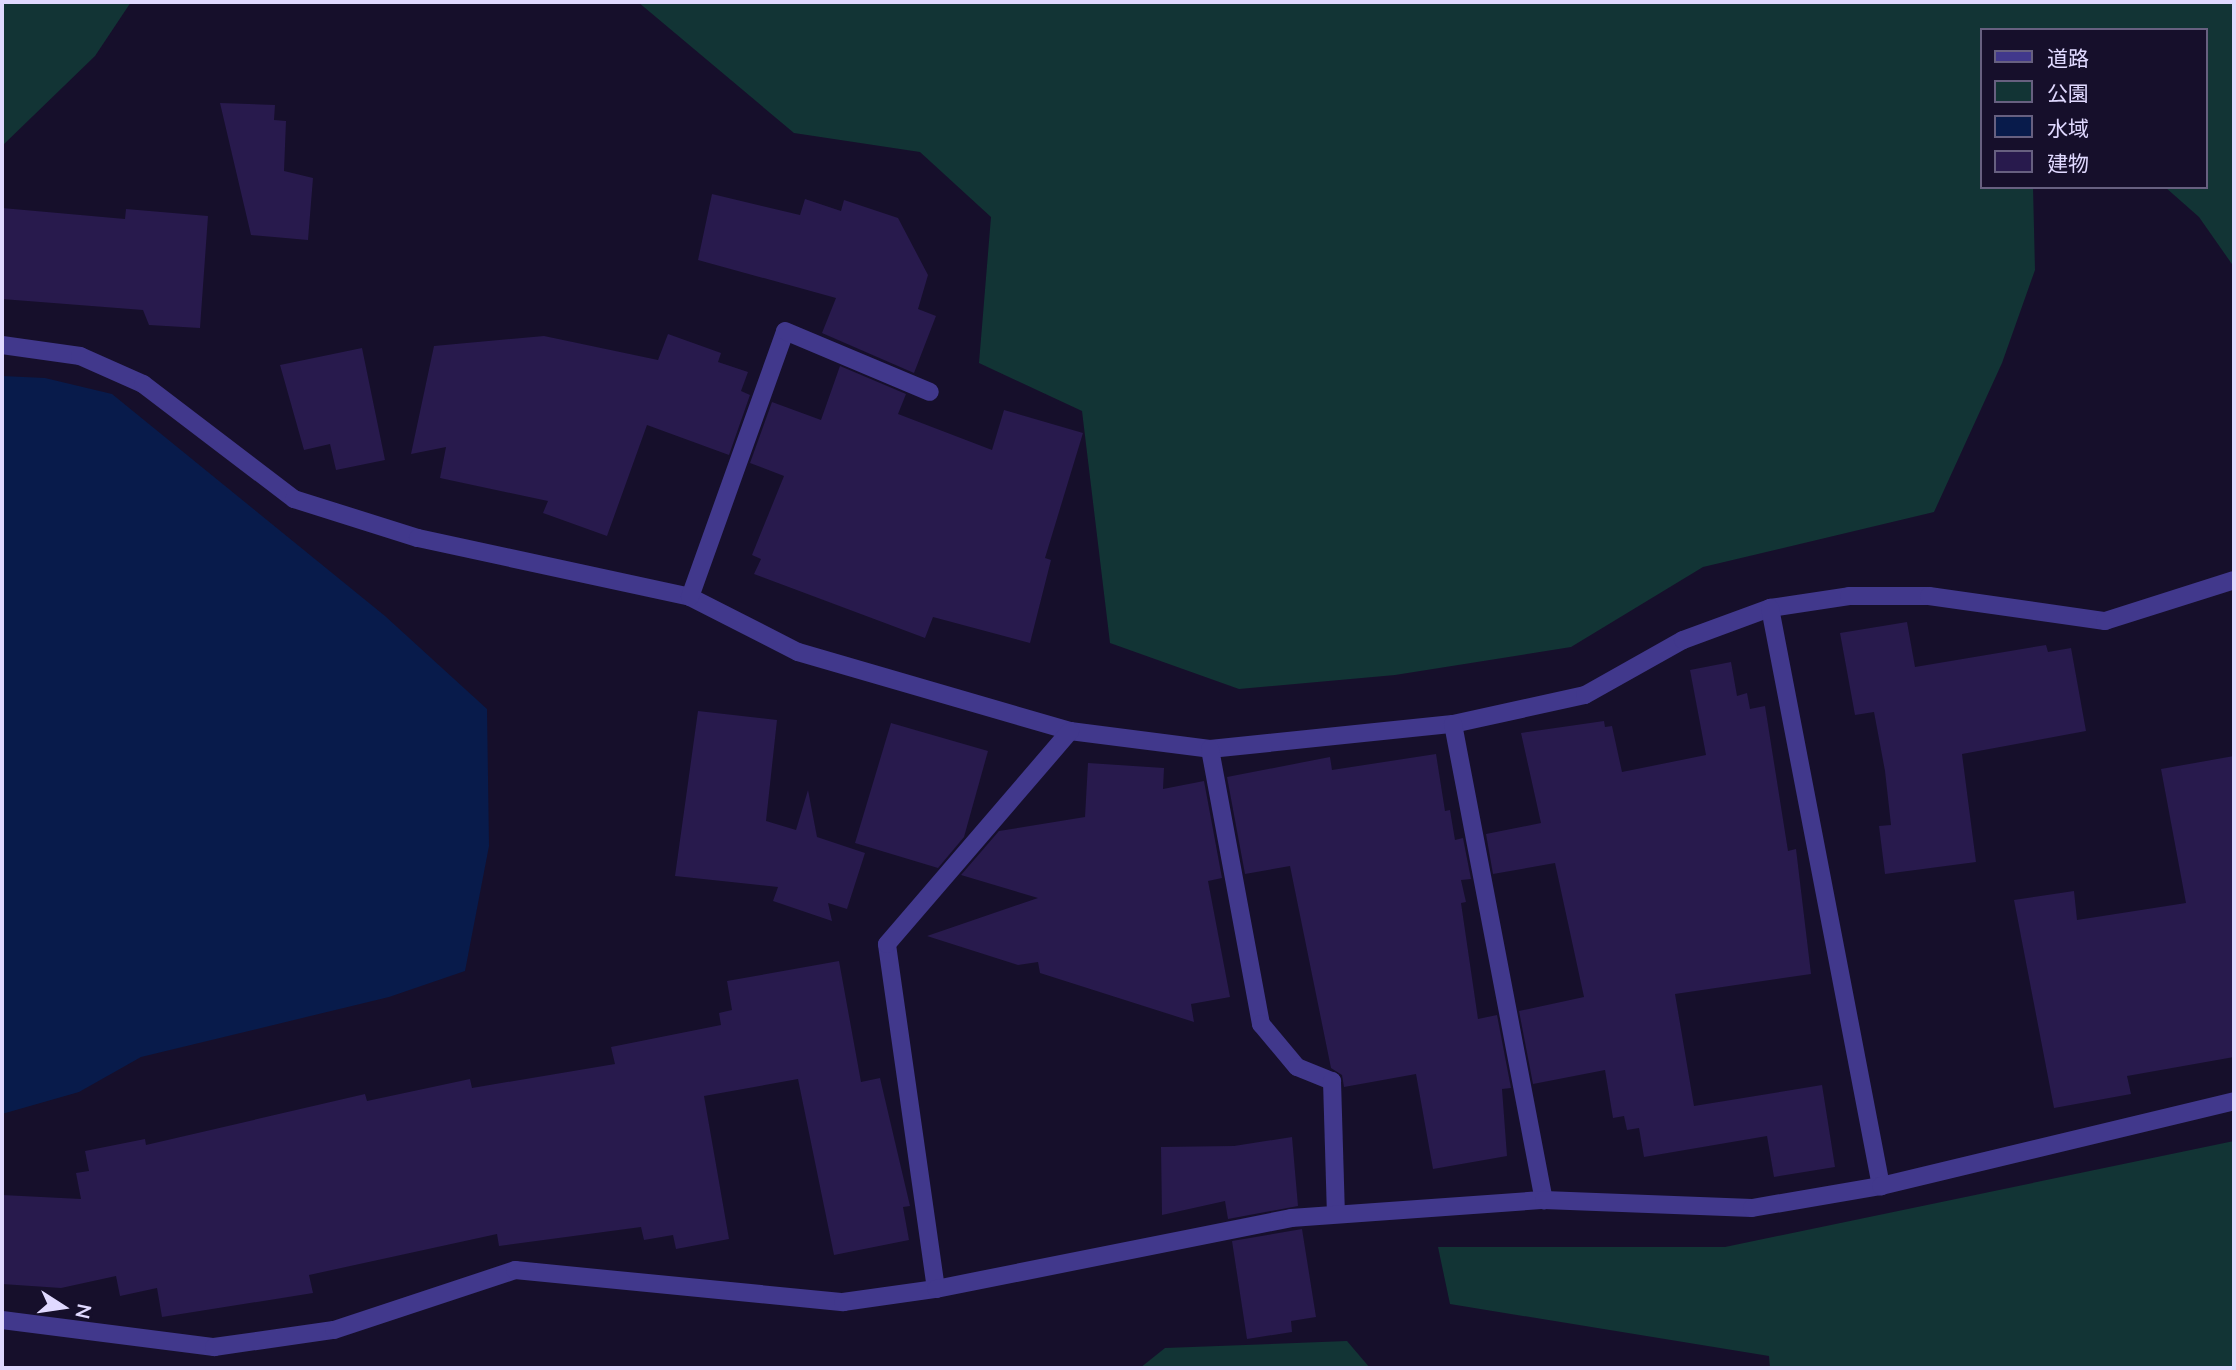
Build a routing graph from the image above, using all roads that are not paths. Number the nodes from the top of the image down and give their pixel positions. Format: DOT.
graph roads {
  1 [pos="2,345"];
  2 [pos="930,393"];
  3 [pos="2234,580"];
  4 [pos="690,597"];
  5 [pos="1770,608"];
  6 [pos="1453,724"];
  7 [pos="1070,731"];
  8 [pos="1210,749"];
  9 [pos="2234,1101"];
  10 [pos="1881,1186"];
  11 [pos="1544,1200"];
  12 [pos="1336,1214"];
  13 [pos="936,1289"];
  14 [pos="2,1320"];
  1 -- 4 [label="street"];
  2 -- 4 [label="street"];
  3 -- 5 [label="street"];
  4 -- 7 [label="street"];
  5 -- 6 [label="street"];
  5 -- 10 [label="street"];
  6 -- 8 [label="street"];
  6 -- 11 [label="street"];
  7 -- 8 [label="street"];
  7 -- 13 [label="street"];
  8 -- 12 [label="street"];
  9 -- 10 [label="street"];
  10 -- 11 [label="street"];
  11 -- 12 [label="street"];
  12 -- 13 [label="street"];
  13 -- 14 [label="street"];
}
